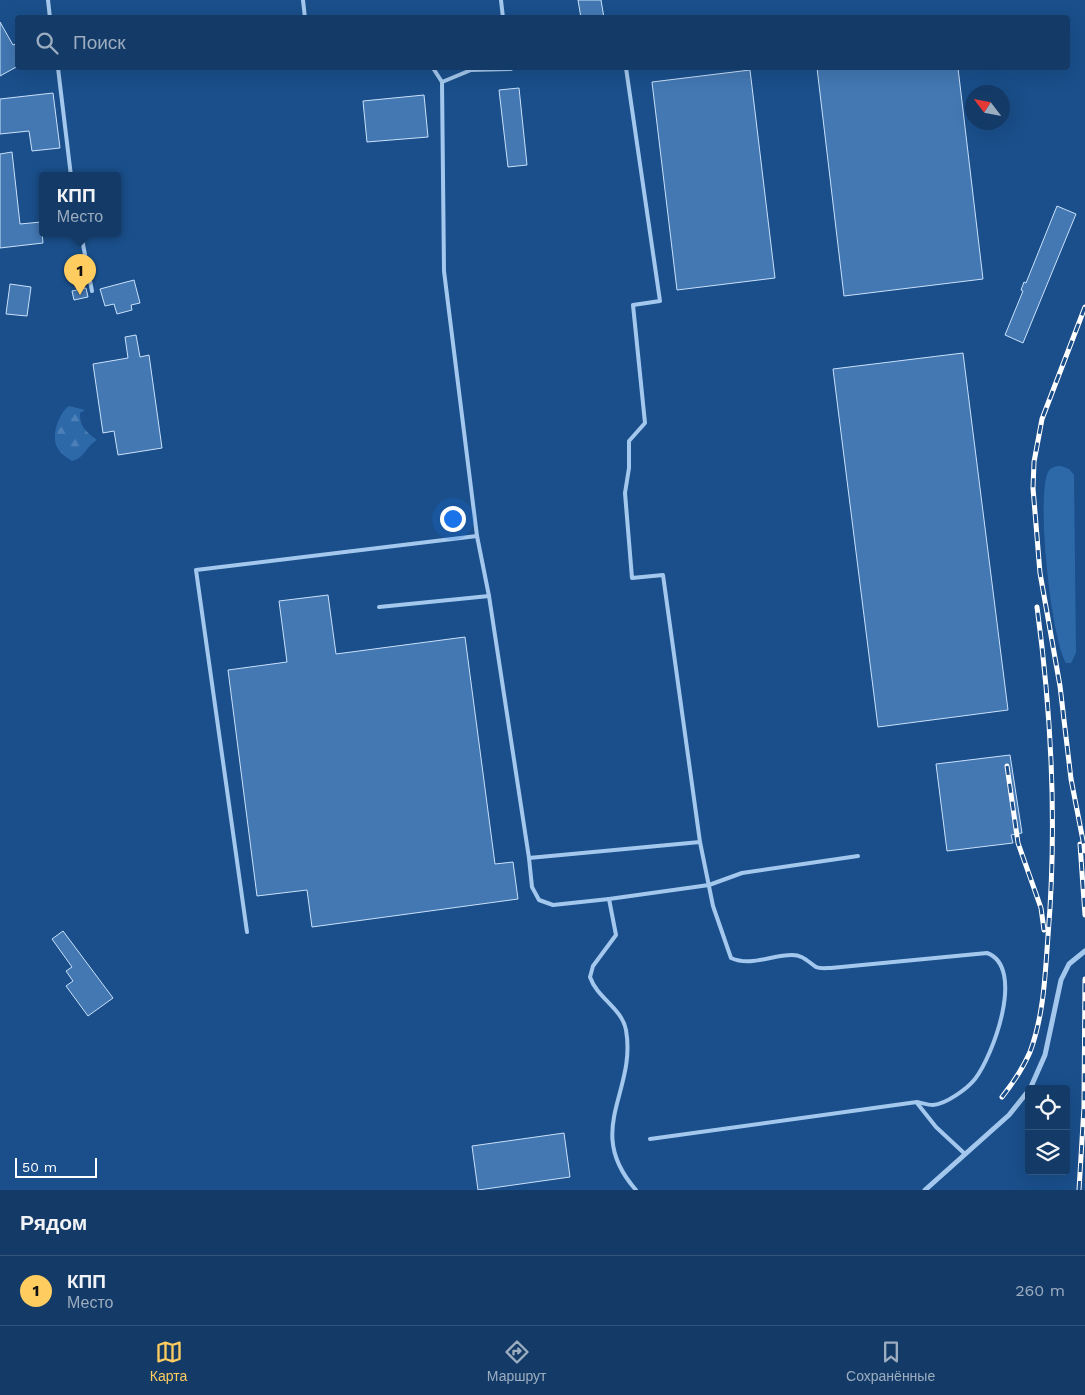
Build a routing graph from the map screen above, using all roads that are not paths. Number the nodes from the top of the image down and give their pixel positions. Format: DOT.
graph roads {
  1 [pos="48,0"];
  2 [pos="302,0"];
  3 [pos="501,0"];
  4 [pos="50,15"];
  5 [pos="304,15"];
  6 [pos="504,15"];
  7 [pos="58,70"];
  8 [pos="434,70"];
  9 [pos="471,70"];
  10 [pos="626,70"];
  11 [pos="442,82"];
  12 [pos="71,172"];
  13 [pos="82,237"];
  14 [pos="92,291"];
  15 [pos="476,536"];
  16 [pos="489,596"];
  17 [pos="379,607"];
  18 [pos="700,842"];
  19 [pos="858,856"];
  20 [pos="529,858"];
  21 [pos="708,885"];
  22 [pos="610,899"];
  23 [pos="247,932"];
  24 [pos="1085,951"];
  25 [pos="1031,1085"];
  26 [pos="1025,1095"];
  27 [pos="917,1102"];
  28 [pos="650,1139"];
  29 [pos="964,1154"];
  30 [pos="636,1190"];
  31 [pos="925,1190"];
  1 -- 4 [label="lane"];
  2 -- 5 [label="lane"];
  3 -- 6 [label="lane"];
  7 -- 12 [label="lane"];
  8 -- 11 [label="lane"];
  9 -- 11 [label="lane"];
  10 -- 18 [label="lane"];
  11 -- 15 [label="lane"];
  13 -- 14 [label="lane"];
  15 -- 16 [label="lane"];
  15 -- 23 [label="lane"];
  16 -- 17 [label="lane"];
  16 -- 20 [label="lane"];
  18 -- 20 [label="lane"];
  18 -- 21 [label="lane"];
  19 -- 21 [label="lane"];
  20 -- 22 [label="lane"];
  21 -- 22 [label="lane"];
  21 -- 27 [label="lane"];
  22 -- 30 [label="lane"];
  24 -- 25 [label="street"];
  26 -- 29 [label="street"];
  27 -- 28 [label="lane"];
  27 -- 29 [label="lane"];
  29 -- 31 [label="street"];
}
